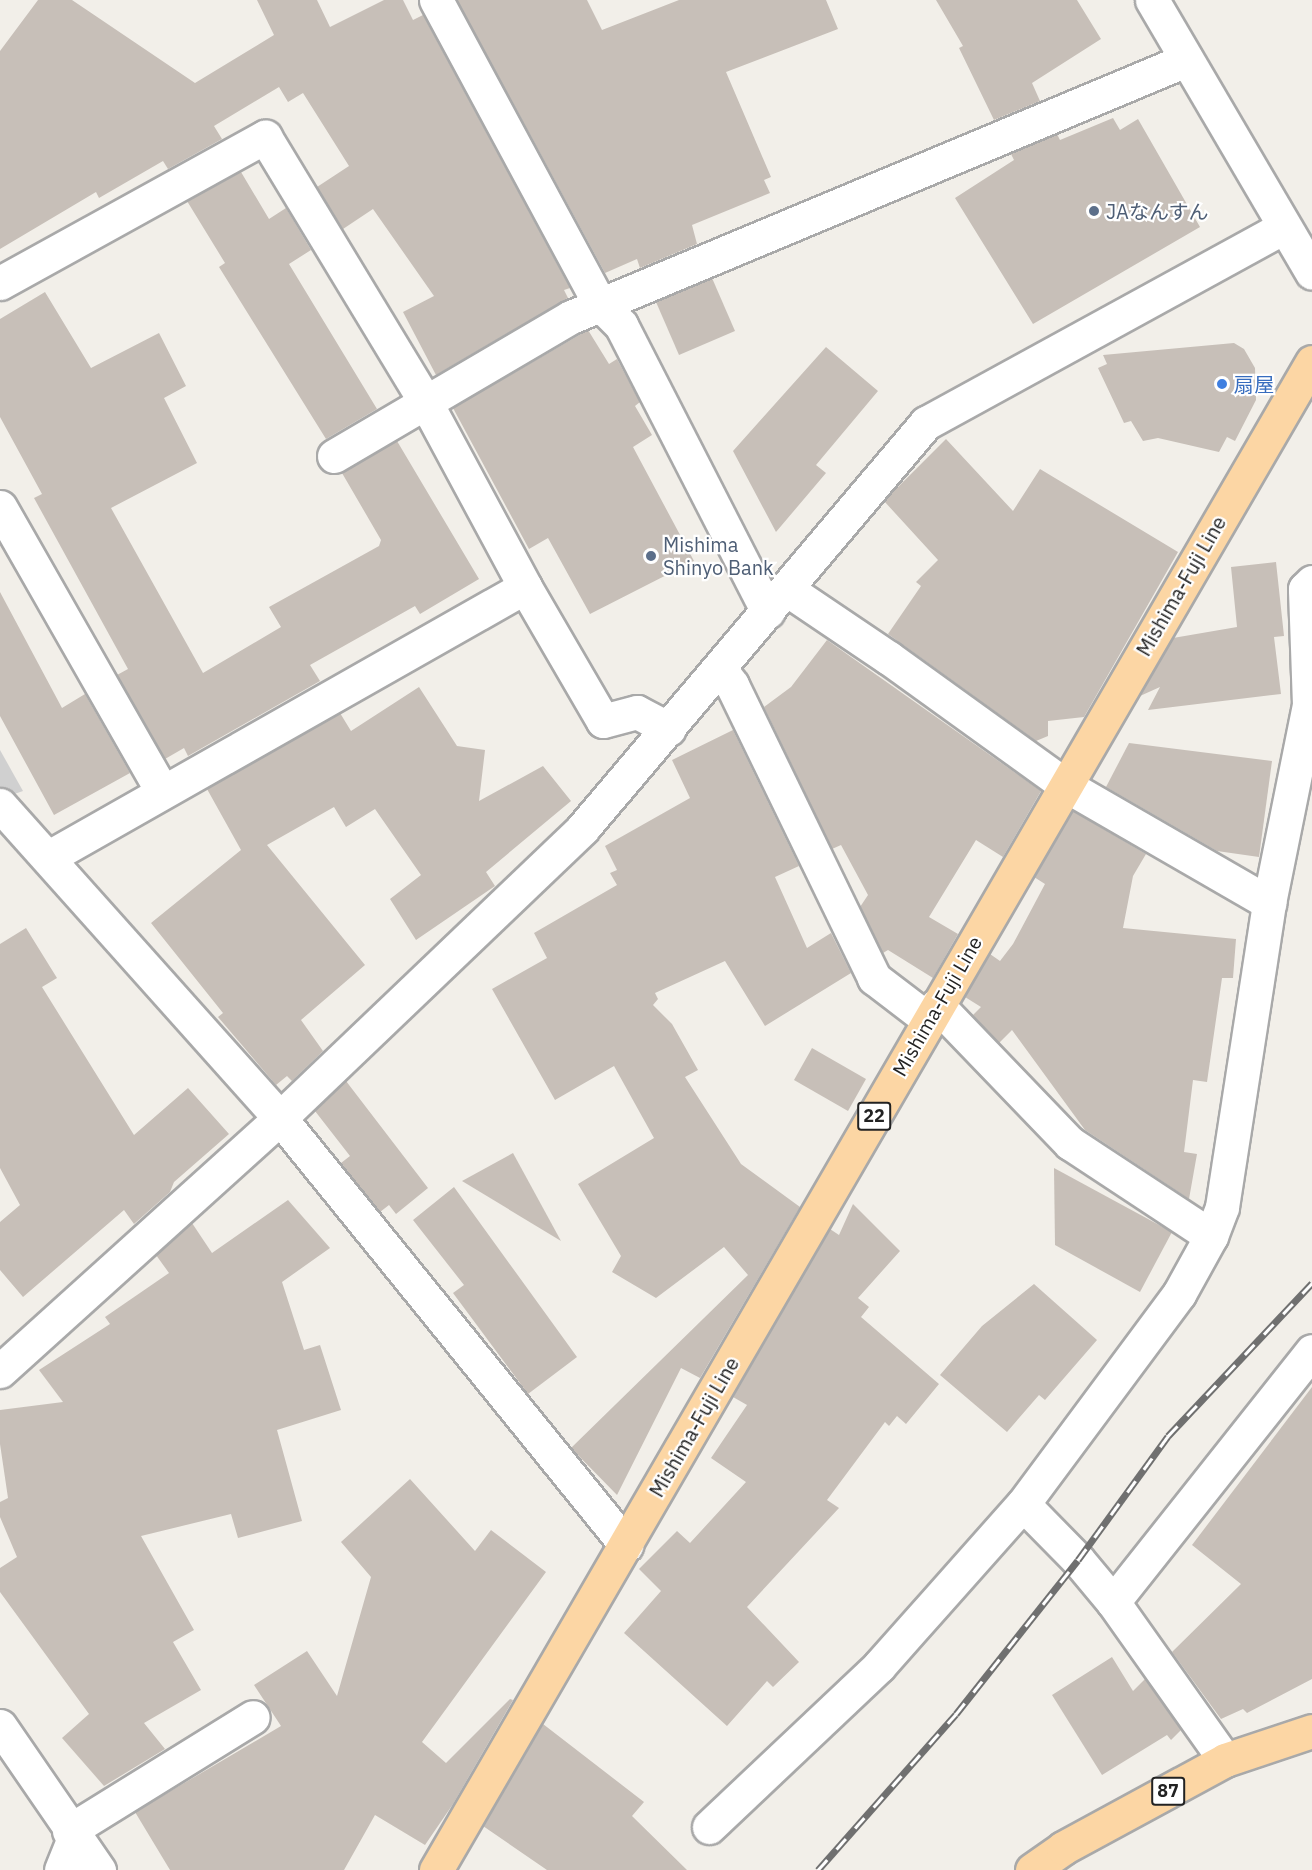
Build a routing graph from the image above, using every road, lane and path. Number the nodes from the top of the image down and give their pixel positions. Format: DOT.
graph roads {
  1 [pos="436,0"];
  2 [pos="1152,0"];
  3 [pos="1186,60"];
  4 [pos="1284,227"];
  5 [pos="1312,273"];
  6 [pos="0,283"];
  7 [pos="600,304"];
  8 [pos="1312,362"];
  9 [pos="425,402"];
  10 [pos="334,456"];
  11 [pos="0,507"];
  12 [pos="1312,582"];
  13 [pos="525,587"];
  14 [pos="778,601"];
  15 [pos="720,669"];
  16 [pos="669,729"];
  17 [pos="1065,785"];
  18 [pos="162,791"];
  19 [pos="0,805"];
  20 [pos="49,857"];
  21 [pos="1269,903"];
  22 [pos="933,1013"];
  23 [pos="280,1118"];
  24 [pos="1211,1236"];
  25 [pos="1312,1351"];
  26 [pos="0,1371"];
  27 [pos="1023,1504"];
  28 [pos="626,1545"];
  29 [pos="1113,1602"];
  30 [pos="253,1717"];
  31 [pos="0,1726"];
  32 [pos="1312,1731"];
  33 [pos="1225,1760"];
  34 [pos="709,1827"];
  35 [pos="72,1835"];
  36 [pos="61,1870"];
  37 [pos="99,1870"];
  38 [pos="436,1870"];
  39 [pos="1032,1870"];
  1 -- 7 [label="street"];
  2 -- 3 [label="street"];
  3 -- 4 [label="street"];
  3 -- 7 [label="street"];
  4 -- 5 [label="street"];
  4 -- 14 [label="street"];
  6 -- 9 [label="street"];
  7 -- 9 [label="street"];
  7 -- 14 [label="street"];
  8 -- 17 [label="main road, Mishima-Fuji Line / 22"];
  9 -- 10 [label="street"];
  9 -- 13 [label="street"];
  11 -- 18 [label="street"];
  12 -- 21 [label="street"];
  13 -- 16 [label="street"];
  13 -- 18 [label="street"];
  14 -- 15 [label="street"];
  14 -- 17 [label="street"];
  15 -- 16 [label="street"];
  15 -- 22 [label="street"];
  16 -- 23 [label="street"];
  17 -- 21 [label="street"];
  17 -- 22 [label="main road, Mishima-Fuji Line / 22"];
  18 -- 20 [label="street"];
  19 -- 20 [label="street"];
  20 -- 23 [label="street"];
  21 -- 24 [label="street"];
  22 -- 24 [label="street"];
  22 -- 28 [label="main road, Mishima-Fuji Line / 22"];
  23 -- 26 [label="street"];
  23 -- 28 [label="street"];
  24 -- 27 [label="street"];
  25 -- 29 [label="street"];
  27 -- 29 [label="street"];
  27 -- 34 [label="street"];
  28 -- 38 [label="main road, Mishima-Fuji Line / 22"];
  29 -- 33 [label="street"];
  30 -- 35 [label="street"];
  31 -- 35 [label="street"];
  32 -- 33 [label="main road, 87"];
  33 -- 39 [label="main road, 87"];
  35 -- 36 [label="street"];
  35 -- 37 [label="street"];
}
